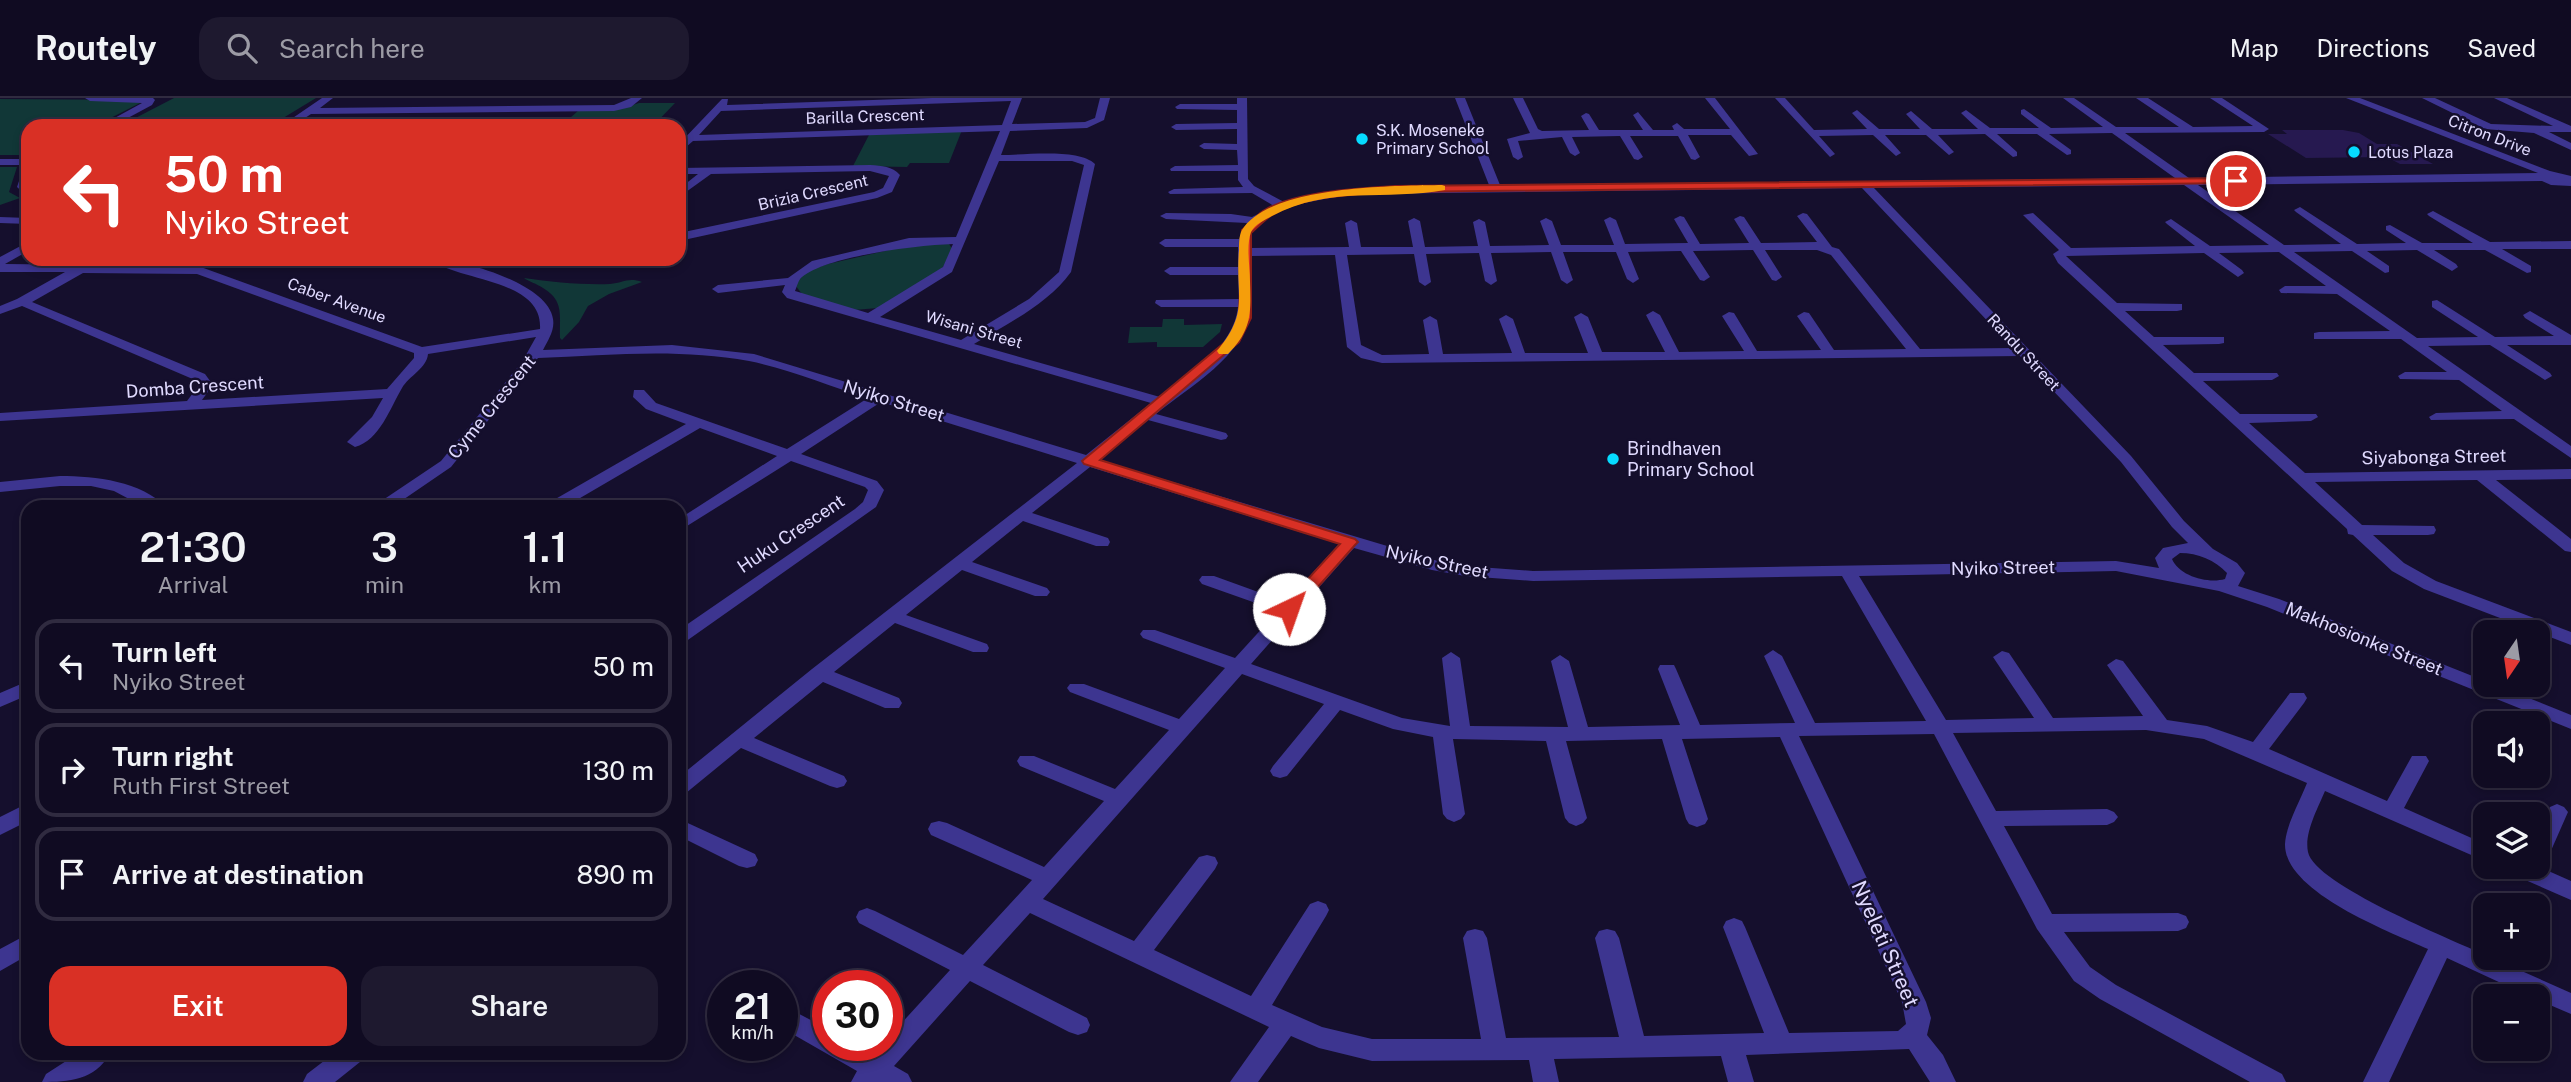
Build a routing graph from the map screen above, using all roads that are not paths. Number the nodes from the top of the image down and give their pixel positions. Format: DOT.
graph roads {
  1 [pos="90,98"];
  2 [pos="328,98"];
  3 [pos="637,98"];
  4 [pos="728,98"];
  5 [pos="1017,98"];
  6 [pos="1105,98"];
  7 [pos="1460,98"];
  8 [pos="1518,98"];
  9 [pos="1710,98"];
  10 [pos="1780,98"];
  11 [pos="2068,98"];
  12 [pos="2141,98"];
  13 [pos="2215,98"];
  14 [pos="2351,98"];
  15 [pos="2427,98"];
  16 [pos="2500,98"];
  17 [pos="1242,102"];
  18 [pos="1180,107"];
  19 [pos="719,108"];
  20 [pos="308,111"];
  21 [pos="2024,112"];
  22 [pos="1857,113"];
  23 [pos="1966,113"];
  24 [pos="1911,114"];
  25 [pos="1638,115"];
  26 [pos="1586,116"];
  27 [pos="118,119"];
  28 [pos="296,119"];
  29 [pos="1675,123"];
  30 [pos="1008,127"];
  31 [pos="1176,127"];
  32 [pos="1242,127"];
  33 [pos="2191,130"];
  34 [pos="2535,130"];
  35 [pos="2569,130"];
  36 [pos="2044,131"];
  37 [pos="2114,131"];
  38 [pos="1734,132"];
  39 [pos="1931,132"];
  40 [pos="1987,132"];
  41 [pos="1813,133"];
  42 [pos="1875,133"];
  43 [pos="1541,134"];
  44 [pos="1651,134"];
  45 [pos="1682,134"];
  46 [pos="1566,135"];
  47 [pos="1596,135"];
  48 [pos="1624,135"];
  49 [pos="693,138"];
  50 [pos="686,144"];
  51 [pos="1204,146"];
  52 [pos="1242,147"];
  53 [pos="2571,147"];
  54 [pos="1949,152"];
  55 [pos="2067,152"];
  56 [pos="1575,153"];
  57 [pos="1830,153"];
  58 [pos="1896,153"];
  59 [pos="1753,154"];
  60 [pos="2013,154"];
  61 [pos="1518,157"];
  62 [pos="1695,157"];
  63 [pos="995,158"];
  64 [pos="1638,158"];
  65 [pos="0,162"];
  66 [pos="21,162"];
  67 [pos="2511,162"];
  68 [pos="1242,168"];
  69 [pos="1175,169"];
  70 [pos="686,171"];
  71 [pos="708,171"];
  72 [pos="2504,178"];
  73 [pos="2560,179"];
  74 [pos="2186,181"];
  75 [pos="1864,184"];
  76 [pos="686,188"];
  77 [pos="1496,188"];
  78 [pos="1254,190"];
  79 [pos="1174,192"];
  80 [pos="1283,206"];
  81 [pos="2300,211"];
  82 [pos="2433,214"];
  83 [pos="2029,215"];
  84 [pos="1166,216"];
  85 [pos="1803,216"];
  86 [pos="1680,219"];
  87 [pos="1740,219"];
  88 [pos="0,220"];
  89 [pos="1610,220"];
  90 [pos="21,221"];
  91 [pos="1256,221"];
  92 [pos="1414,221"];
  93 [pos="1546,221"];
  94 [pos="1479,222"];
  95 [pos="2171,222"];
  96 [pos="1351,223"];
  97 [pos="2390,228"];
  98 [pos="686,236"];
  99 [pos="962,240"];
  100 [pos="1165,243"];
  101 [pos="1754,245"];
  102 [pos="2571,245"];
  103 [pos="1690,246"];
  104 [pos="2490,246"];
  105 [pos="2556,246"];
  106 [pos="1244,247"];
  107 [pos="1555,247"];
  108 [pos="1619,247"];
  109 [pos="2421,247"];
  110 [pos="1485,248"];
  111 [pos="1827,248"];
  112 [pos="2284,248"];
  113 [pos="2354,248"];
  114 [pos="1420,249"];
  115 [pos="2207,249"];
  116 [pos="1340,250"];
  117 [pos="1355,250"];
  118 [pos="21,251"];
  119 [pos="2067,251"];
  120 [pos="2571,254"];
  121 [pos="0,265"];
  122 [pos="21,266"];
  123 [pos="27,266"];
  124 [pos="458,266"];
  125 [pos="2452,267"];
  126 [pos="82,268"];
  127 [pos="2385,269"];
  128 [pos="2527,269"];
  129 [pos="1170,271"];
  130 [pos="1245,271"];
  131 [pos="2238,273"];
  132 [pos="1704,277"];
  133 [pos="1776,277"];
  134 [pos="1633,279"];
  135 [pos="1567,280"];
  136 [pos="791,281"];
  137 [pos="1491,281"];
  138 [pos="1425,282"];
  139 [pos="718,289"];
  140 [pos="2285,290"];
  141 [pos="2342,290"];
  142 [pos="22,302"];
  143 [pos="1160,303"];
  144 [pos="1245,303"];
  145 [pos="2437,304"];
  146 [pos="2112,307"];
  147 [pos="2177,307"];
  148 [pos="0,310"];
  149 [pos="2530,314"];
  150 [pos="1653,315"];
  151 [pos="1729,316"];
  152 [pos="1804,316"];
  153 [pos="1581,317"];
  154 [pos="869,318"];
  155 [pos="1506,319"];
  156 [pos="1430,320"];
  157 [pos="546,332"];
  158 [pos="2319,336"];
  159 [pos="2409,339"];
  160 [pos="2219,340"];
  161 [pos="2571,340"];
  162 [pos="2150,341"];
  163 [pos="2492,341"];
  164 [pos="964,344"];
  165 [pos="421,351"];
  166 [pos="2024,352"];
  167 [pos="1916,353"];
  168 [pos="536,354"];
  169 [pos="1830,354"];
  170 [pos="1753,355"];
  171 [pos="1674,356"];
  172 [pos="1597,357"];
  173 [pos="1520,358"];
  174 [pos="1437,359"];
  175 [pos="2272,376"];
  176 [pos="2405,376"];
  177 [pos="2462,376"];
  178 [pos="2545,376"];
  179 [pos="2188,377"];
  180 [pos="391,393"];
  181 [pos="639,393"];
  182 [pos="880,396"];
  183 [pos="1162,402"];
  184 [pos="191,406"];
  185 [pos="1145,415"];
  186 [pos="2517,415"];
  187 [pos="2436,416"];
  188 [pos="0,418"];
  189 [pos="2311,418"];
  190 [pos="2234,419"];
  191 [pos="698,423"];
  192 [pos="1221,436"];
  193 [pos="355,442"];
  194 [pos="2571,453"];
  195 [pos="789,455"];
  196 [pos="1089,461"];
  197 [pos="2571,474"];
  198 [pos="2480,475"];
  199 [pos="2298,478"];
  200 [pos="0,487"];
  201 [pos="141,500"];
  202 [pos="391,500"];
  203 [pos="565,500"];
  204 [pos="1021,514"];
  205 [pos="686,521"];
  206 [pos="2178,524"];
  207 [pos="2354,530"];
  208 [pos="2428,530"];
  209 [pos="1102,542"];
  210 [pos="1350,542"];
  211 [pos="2571,547"];
  212 [pos="2171,551"];
  213 [pos="2207,552"];
  214 [pos="959,564"];
  215 [pos="2116,566"];
  216 [pos="1847,570"];
  217 [pos="2236,573"];
  218 [pos="2180,577"];
  219 [pos="1208,580"];
  220 [pos="2221,586"];
  221 [pos="1041,592"];
  222 [pos="2273,603"];
  223 [pos="1289,609"];
  224 [pos="892,616"];
  225 [pos="686,633"];
  226 [pos="1149,634"];
  227 [pos="2571,639"];
  228 [pos="980,648"];
  229 [pos="1773,656"];
  230 [pos="2002,657"];
  231 [pos="1451,658"];
  232 [pos="1560,661"];
  233 [pos="2116,665"];
  234 [pos="1237,666"];
  235 [pos="1667,668"];
  236 [pos="819,673"];
  237 [pos="1077,688"];
  238 [pos="21,690"];
  239 [pos="2297,698"];
  240 [pos="0,701"];
  241 [pos="1336,702"];
  242 [pos="892,703"];
  243 [pos="2571,722"];
  244 [pos="2160,724"];
  245 [pos="2048,725"];
  246 [pos="1940,727"];
  247 [pos="1182,728"];
  248 [pos="1798,731"];
  249 [pos="1452,733"];
  250 [pos="1670,733"];
  251 [pos="1693,733"];
  252 [pos="1580,734"];
  253 [pos="1554,735"];
  254 [pos="739,739"];
  255 [pos="2256,752"];
  256 [pos="1027,761"];
  257 [pos="2419,761"];
  258 [pos="1280,771"];
  259 [pos="2319,778"];
  260 [pos="837,781"];
  261 [pos="686,782"];
  262 [pos="1119,799"];
  263 [pos="2392,810"];
  264 [pos="2557,811"];
  265 [pos="1454,814"];
  266 [pos="21,815"];
  267 [pos="2107,817"];
  268 [pos="1576,818"];
  269 [pos="1697,819"];
  270 [pos="1989,819"];
  271 [pos="2550,824"];
  272 [pos="0,827"];
  273 [pos="939,829"];
  274 [pos="686,830"];
  275 [pos="2473,847"];
  276 [pos="747,860"];
  277 [pos="1207,863"];
  278 [pos="1049,878"];
  279 [pos="2550,878"];
  280 [pos="2571,891"];
  281 [pos="1028,902"];
  282 [pos="1318,911"];
  283 [pos="867,916"];
  284 [pos="2178,922"];
  285 [pos="2045,923"];
  286 [pos="1734,927"];
  287 [pos="1475,938"];
  288 [pos="1607,938"];
  289 [pos="2441,946"];
  290 [pos="21,948"];
  291 [pos="1138,954"];
  292 [pos="0,961"];
  293 [pos="968,967"];
  294 [pos="2571,1004"];
  295 [pos="1256,1009"];
  296 [pos="1286,1023"];
  297 [pos="1078,1025"];
  298 [pos="1913,1035"];
  299 [pos="1781,1044"];
  300 [pos="1730,1045"];
  301 [pos="1634,1047"];
  302 [pos="1495,1049"];
  303 [pos="1541,1049"];
  304 [pos="87,1060"];
  305 [pos="344,1060"];
  306 [pos="852,1061"];
  307 [pos="870,1076"];
  308 [pos="55,1082"];
  309 [pos="316,1082"];
  310 [pos="900,1082"];
  311 [pos="1243,1082"];
  312 [pos="1546,1082"];
  313 [pos="1741,1082"];
  314 [pos="1943,1082"];
  315 [pos="2273,1082"];
  316 [pos="2376,1082"];
  1 -- 27 [label="street"];
  2 -- 20 [label="street"];
  3 -- 20 [label="street"];
  4 -- 19 [label="street"];
  5 -- 19 [label="street"];
  5 -- 30 [label="street"];
  6 -- 30 [label="street, Barilla Crescent"];
  7 -- 77 [label="street"];
  8 -- 43 [label="street"];
  9 -- 38 [label="street"];
  10 -- 41 [label="street"];
  11 -- 37 [label="street"];
  12 -- 33 [label="street"];
  13 -- 33 [label="street"];
  14 -- 67 [label="street, Citron Drive"];
  15 -- 34 [label="street"];
  16 -- 35 [label="street"];
  17 -- 18 [label="street"];
  17 -- 32 [label="street"];
  19 -- 49 [label="street"];
  20 -- 28 [label="street"];
  21 -- 36 [label="street"];
  22 -- 42 [label="street"];
  23 -- 40 [label="street"];
  24 -- 39 [label="street"];
  25 -- 44 [label="street"];
  26 -- 47 [label="street"];
  29 -- 45 [label="street"];
  30 -- 49 [label="street, Barilla Crescent"];
  30 -- 63 [label="street"];
  31 -- 32 [label="street"];
  32 -- 52 [label="street"];
  33 -- 37 [label="street"];
  34 -- 35 [label="street"];
  34 -- 53 [label="street"];
  36 -- 37 [label="street"];
  36 -- 40 [label="street"];
  36 -- 55 [label="street"];
  37 -- 74 [label="street"];
  38 -- 45 [label="street"];
  38 -- 59 [label="street"];
  39 -- 40 [label="street"];
  39 -- 42 [label="street"];
  39 -- 54 [label="street"];
  40 -- 60 [label="street"];
  41 -- 42 [label="street"];
  41 -- 57 [label="street"];
  42 -- 58 [label="street"];
  43 -- 46 [label="street"];
  43 -- 61 [label="street"];
  44 -- 45 [label="street"];
  44 -- 48 [label="street"];
  45 -- 62 [label="street"];
  46 -- 47 [label="street"];
  46 -- 56 [label="street"];
  47 -- 48 [label="street"];
  48 -- 64 [label="street"];
  49 -- 50 [label="street"];
  51 -- 52 [label="street"];
  52 -- 68 [label="street"];
  63 -- 99 [label="street"];
  63 -- 164 [label="street"];
  65 -- 66 [label="street"];
  67 -- 72 [label="street"];
  67 -- 73 [label="street, Citron Drive"];
  67 -- 73 [label="street"];
  68 -- 69 [label="street"];
  68 -- 78 [label="street"];
  70 -- 71 [label="street, Brizia Crescent"];
  71 -- 76 [label="street"];
  71 -- 98 [label="street, Brizia Crescent"];
  72 -- 73 [label="street"];
  72 -- 74 [label="street"];
  74 -- 75 [label="street"];
  74 -- 112 [label="street"];
  75 -- 77 [label="street"];
  75 -- 166 [label="street, Randu Street"];
  77 -- 80 [label="street"];
  78 -- 79 [label="street"];
  78 -- 80 [label="street"];
  80 -- 91 [label="street"];
  81 -- 113 [label="street"];
  82 -- 104 [label="street"];
  83 -- 119 [label="street"];
  84 -- 91 [label="street"];
  85 -- 111 [label="street"];
  86 -- 103 [label="street"];
  87 -- 101 [label="street"];
  88 -- 90 [label="street"];
  89 -- 108 [label="street"];
  91 -- 106 [label="street"];
  92 -- 114 [label="street"];
  93 -- 107 [label="street"];
  94 -- 110 [label="street"];
  95 -- 115 [label="street"];
  96 -- 117 [label="street"];
  97 -- 109 [label="street"];
  99 -- 136 [label="street"];
  99 -- 154 [label="street"];
  100 -- 106 [label="street"];
  101 -- 103 [label="street"];
  101 -- 111 [label="street"];
  101 -- 133 [label="street"];
  102 -- 105 [label="street"];
  103 -- 108 [label="street"];
  103 -- 132 [label="street"];
  104 -- 105 [label="street"];
  104 -- 109 [label="street"];
  104 -- 128 [label="street"];
  105 -- 120 [label="street"];
  106 -- 116 [label="street"];
  106 -- 130 [label="street"];
  107 -- 108 [label="street"];
  107 -- 110 [label="street"];
  107 -- 135 [label="street"];
  108 -- 134 [label="street"];
  109 -- 113 [label="street"];
  109 -- 125 [label="street"];
  110 -- 114 [label="street"];
  110 -- 137 [label="street"];
  111 -- 167 [label="street"];
  112 -- 113 [label="street"];
  112 -- 115 [label="street"];
  112 -- 141 [label="street"];
  113 -- 127 [label="street"];
  114 -- 117 [label="street"];
  114 -- 138 [label="street"];
  115 -- 119 [label="street"];
  115 -- 131 [label="street"];
  116 -- 117 [label="street"];
  116 -- 174 [label="street"];
  118 -- 121 [label="street"];
  119 -- 146 [label="street"];
  121 -- 122 [label="street, Caber Avenue"];
  123 -- 126 [label="street, Caber Avenue"];
  124 -- 157 [label="street"];
  126 -- 142 [label="street"];
  126 -- 165 [label="street, Caber Avenue"];
  129 -- 130 [label="street"];
  130 -- 144 [label="street"];
  136 -- 139 [label="street"];
  136 -- 154 [label="street, Wisani Street"];
  140 -- 141 [label="street"];
  141 -- 159 [label="street"];
  142 -- 148 [label="street"];
  142 -- 184 [label="street"];
  143 -- 144 [label="street"];
  144 -- 183 [label="street"];
  145 -- 163 [label="street"];
  146 -- 147 [label="street"];
  146 -- 162 [label="street"];
  149 -- 161 [label="street"];
  150 -- 171 [label="street"];
  151 -- 170 [label="street"];
  152 -- 169 [label="street"];
  153 -- 172 [label="street"];
  154 -- 164 [label="street, Wisani Street"];
  155 -- 173 [label="street"];
  156 -- 174 [label="street"];
  157 -- 165 [label="street"];
  157 -- 168 [label="street, Cyme Crescent"];
  158 -- 159 [label="street"];
  159 -- 163 [label="street"];
  159 -- 177 [label="street"];
  160 -- 162 [label="street"];
  161 -- 163 [label="street"];
  162 -- 179 [label="street"];
  163 -- 178 [label="street"];
  164 -- 183 [label="street, Wisani Street"];
  165 -- 180 [label="street"];
  166 -- 167 [label="street"];
  166 -- 206 [label="street, Randu Street"];
  167 -- 169 [label="street"];
  168 -- 182 [label="street, Nyiko Street"];
  168 -- 202 [label="street, Cyme Crescent"];
  169 -- 170 [label="street"];
  170 -- 171 [label="street"];
  171 -- 172 [label="street"];
  172 -- 173 [label="street"];
  173 -- 174 [label="street"];
  175 -- 179 [label="street"];
  176 -- 177 [label="street"];
  177 -- 186 [label="street"];
  179 -- 190 [label="street"];
  180 -- 184 [label="street, Domba Crescent"];
  180 -- 193 [label="street"];
  181 -- 191 [label="street"];
  182 -- 195 [label="street"];
  182 -- 196 [label="street, Nyiko Street"];
  183 -- 185 [label="street"];
  184 -- 188 [label="street, Domba Crescent"];
  185 -- 192 [label="street"];
  185 -- 196 [label="street"];
  186 -- 187 [label="street"];
  186 -- 194 [label="street"];
  189 -- 190 [label="street"];
  190 -- 199 [label="street"];
  191 -- 195 [label="street"];
  191 -- 203 [label="street"];
  195 -- 205 [label="street"];
  195 -- 225 [label="street, Huku Crescent"];
  196 -- 204 [label="street"];
  196 -- 210 [label="street, Nyiko Street"];
  197 -- 198 [label="street, Siyabonga Street"];
  198 -- 199 [label="street, Siyabonga Street"];
  198 -- 211 [label="street"];
  199 -- 207 [label="street"];
  200 -- 201 [label="street"];
  204 -- 209 [label="street"];
  204 -- 214 [label="street"];
  206 -- 212 [label="street"];
  206 -- 213 [label="street, Randu Street"];
  207 -- 208 [label="street"];
  207 -- 227 [label="street"];
  210 -- 216 [label="street, Nyiko Street"];
  210 -- 223 [label="street"];
  212 -- 213 [label="street, Nyiko Street"];
  212 -- 215 [label="street, Nyiko Street"];
  212 -- 218 [label="street"];
  213 -- 217 [label="street, Makhosionke Street"];
  214 -- 221 [label="street"];
  214 -- 224 [label="street"];
  215 -- 216 [label="street, Nyiko Street"];
  215 -- 218 [label="street, Nyiko Street"];
  216 -- 246 [label="street"];
  217 -- 220 [label="street"];
  217 -- 222 [label="street, Makhosionke Street"];
  218 -- 220 [label="street, Makhosionke Street"];
  219 -- 223 [label="street"];
  220 -- 222 [label="street, Makhosionke Street"];
  222 -- 243 [label="street, Makhosionke Street"];
  223 -- 234 [label="street"];
  224 -- 228 [label="street"];
  224 -- 236 [label="street"];
  226 -- 234 [label="street"];
  229 -- 248 [label="street, Nyeleti Street"];
  230 -- 245 [label="street"];
  231 -- 249 [label="street"];
  232 -- 252 [label="street"];
  233 -- 244 [label="street"];
  234 -- 241 [label="street"];
  234 -- 247 [label="street"];
  235 -- 251 [label="street"];
  236 -- 242 [label="street"];
  236 -- 254 [label="street"];
  237 -- 247 [label="street"];
  238 -- 240 [label="street"];
  239 -- 255 [label="street"];
  241 -- 249 [label="street"];
  241 -- 258 [label="street"];
  244 -- 245 [label="street"];
  244 -- 255 [label="street"];
  245 -- 246 [label="street"];
  246 -- 248 [label="street"];
  246 -- 270 [label="street"];
  247 -- 262 [label="street"];
  248 -- 251 [label="street"];
  248 -- 298 [label="street, Nyeleti Street"];
  249 -- 253 [label="street"];
  249 -- 265 [label="street"];
  250 -- 251 [label="street"];
  250 -- 252 [label="street"];
  250 -- 269 [label="street"];
  252 -- 253 [label="street"];
  253 -- 268 [label="street"];
  254 -- 260 [label="street"];
  254 -- 261 [label="street"];
  255 -- 259 [label="street"];
  256 -- 262 [label="street"];
  257 -- 263 [label="street"];
  259 -- 263 [label="street"];
  259 -- 289 [label="street"];
  262 -- 278 [label="street"];
  263 -- 275 [label="street"];
  264 -- 271 [label="street"];
  266 -- 272 [label="street"];
  267 -- 270 [label="street"];
  270 -- 285 [label="street"];
  273 -- 278 [label="street"];
  274 -- 276 [label="street"];
  277 -- 291 [label="street"];
  278 -- 281 [label="street"];
  279 -- 280 [label="street"];
  281 -- 291 [label="street"];
  281 -- 293 [label="street"];
  282 -- 295 [label="street"];
  283 -- 293 [label="street"];
  284 -- 285 [label="street"];
  285 -- 315 [label="street"];
  286 -- 299 [label="street"];
  287 -- 302 [label="street"];
  288 -- 301 [label="street"];
  289 -- 294 [label="street"];
  289 -- 316 [label="street"];
  290 -- 292 [label="street"];
  291 -- 295 [label="street"];
  293 -- 297 [label="street"];
  293 -- 307 [label="street"];
  295 -- 296 [label="street"];
  296 -- 302 [label="street"];
  296 -- 311 [label="street"];
  298 -- 299 [label="street"];
  298 -- 314 [label="street"];
  299 -- 300 [label="street"];
  300 -- 301 [label="street"];
  300 -- 313 [label="street"];
  301 -- 303 [label="street"];
  302 -- 303 [label="street"];
  303 -- 312 [label="street"];
  304 -- 308 [label="street"];
  305 -- 309 [label="street"];
  306 -- 307 [label="street"];
  307 -- 310 [label="street"];
}
